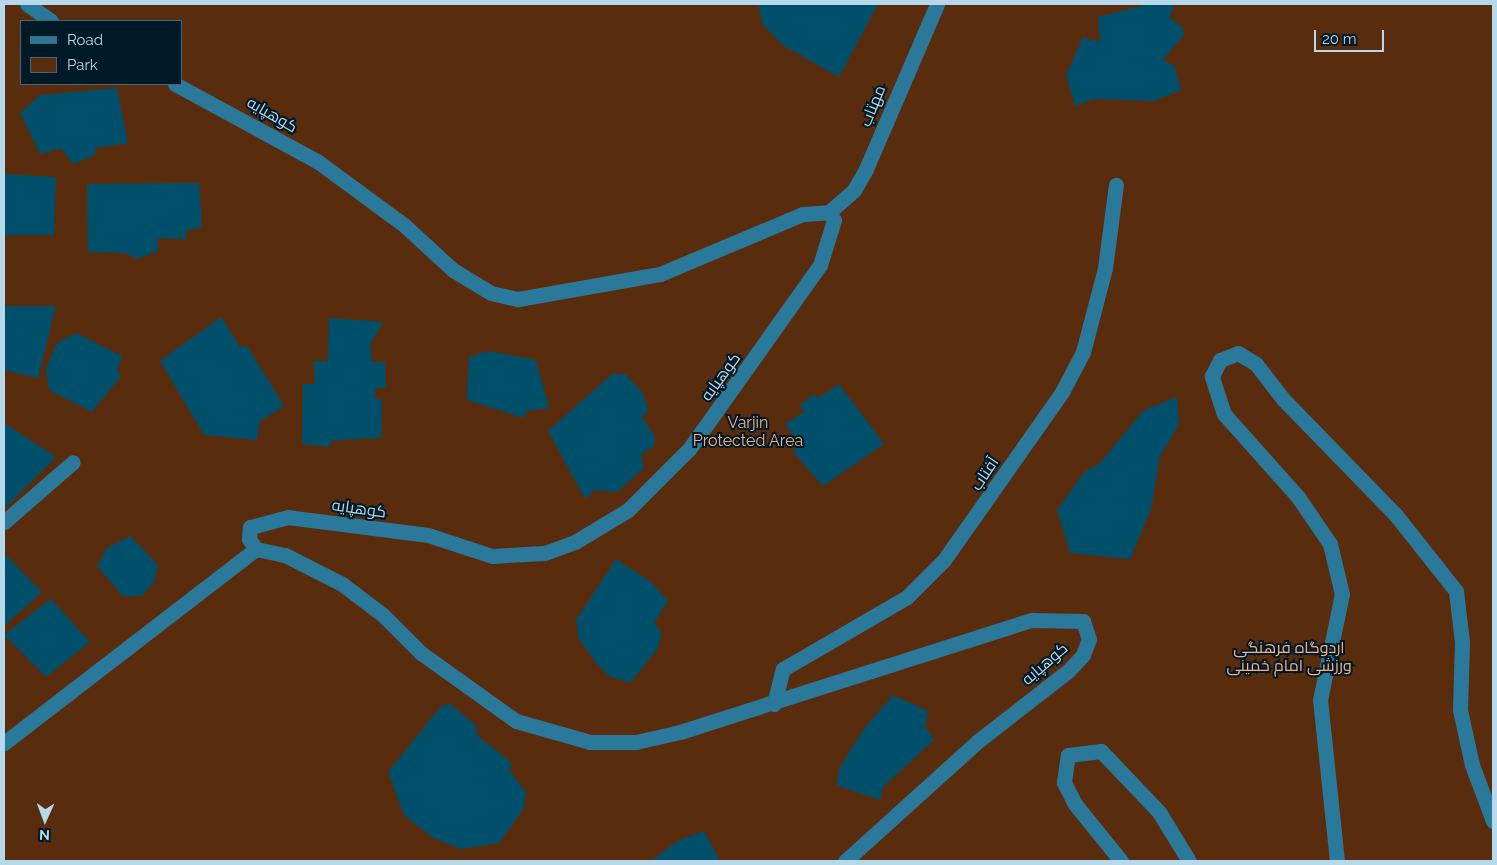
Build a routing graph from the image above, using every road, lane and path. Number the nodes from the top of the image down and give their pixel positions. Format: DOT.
graph roads {
  1 [pos="27,4"];
  2 [pos="937,4"];
  3 [pos="50,20"];
  4 [pos="177,85"];
  5 [pos="1116,185"];
  6 [pos="829,212"];
  7 [pos="74,462"];
  8 [pos="4,522"];
  9 [pos="256,549"];
  10 [pos="774,704"];
  11 [pos="4,743"];
  12 [pos="1493,821"];
  13 [pos="845,861"];
  14 [pos="1121,861"];
  15 [pos="1189,861"];
  16 [pos="1337,861"];
  1 -- 3 [label="street"];
  2 -- 6 [label="street, مهتاب"];
  4 -- 6 [label="street, کوهپایه"];
  5 -- 10 [label="street, آفتاب"];
  6 -- 9 [label="street, کوهپایه"];
  7 -- 8 [label="street"];
  9 -- 10 [label="street, کوهپایه"];
  9 -- 11 [label="street"];
  10 -- 13 [label="street, کوهپایه"];
  12 -- 16 [label="street"];
  14 -- 15 [label="street"];
}
